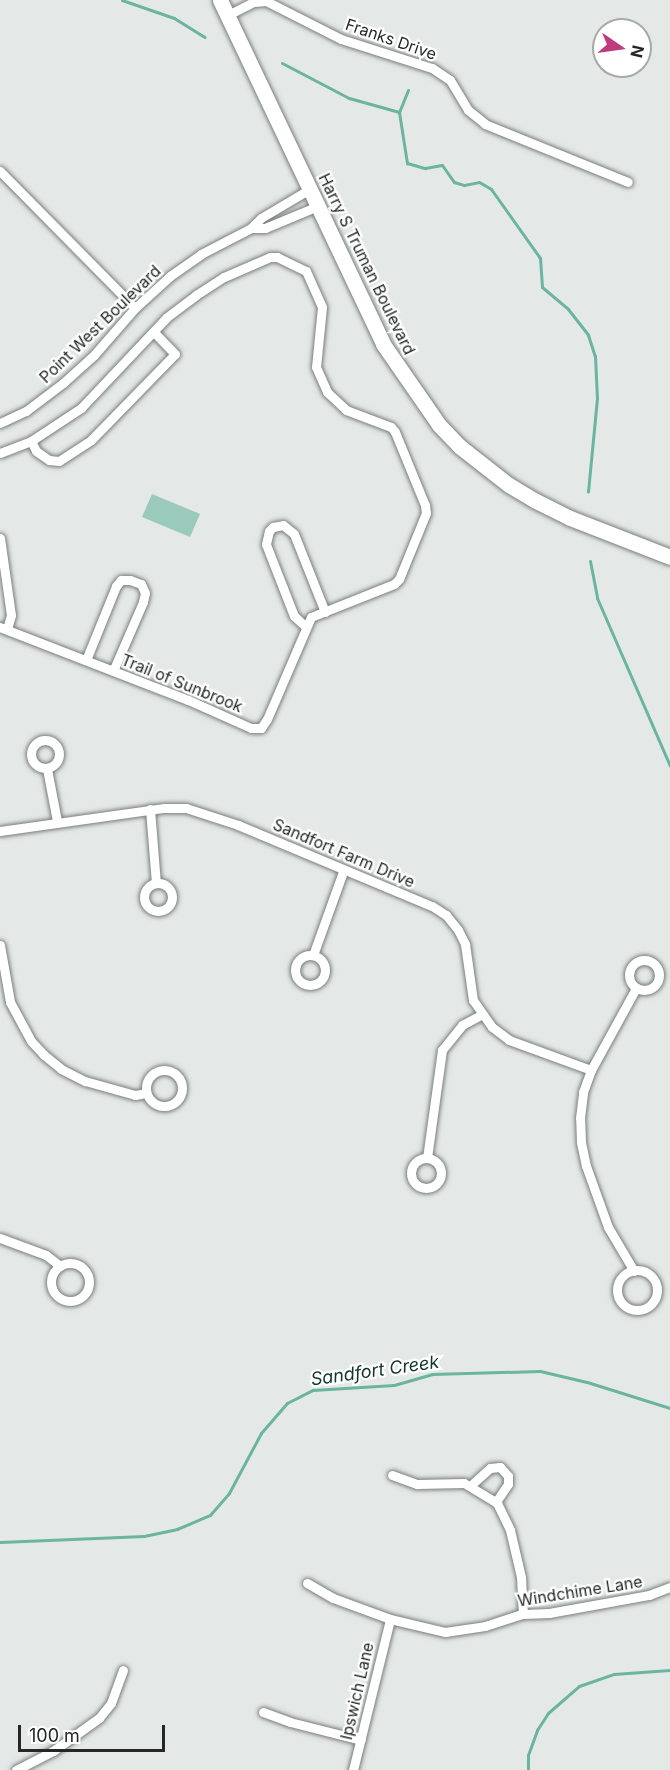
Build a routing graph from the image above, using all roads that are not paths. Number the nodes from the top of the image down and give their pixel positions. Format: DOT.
graph roads {
  1 [pos="220,0"];
  2 [pos="228,15"];
  3 [pos="0,171"];
  4 [pos="628,182"];
  5 [pos="310,189"];
  6 [pos="318,206"];
  7 [pos="251,228"];
  8 [pos="135,308"];
  9 [pos="154,332"];
  10 [pos="0,423"];
  11 [pos="30,441"];
  12 [pos="0,453"];
  13 [pos="0,538"];
  14 [pos="670,557"];
  15 [pos="325,612"];
  16 [pos="306,627"];
  17 [pos="3,628"];
  18 [pos="86,660"];
  19 [pos="113,671"];
  20 [pos="47,769"];
  21 [pos="150,809"];
  22 [pos="57,822"];
  23 [pos="0,831"];
  24 [pos="344,869"];
  25 [pos="156,883"];
  26 [pos="0,945"];
  27 [pos="313,956"];
  28 [pos="636,988"];
  29 [pos="482,1015"];
  30 [pos="591,1070"];
  31 [pos="146,1093"];
  32 [pos="427,1158"];
  33 [pos="0,1238"];
  34 [pos="60,1266"];
  35 [pos="634,1271"];
  36 [pos="392,1475"];
  37 [pos="470,1486"];
  38 [pos="496,1502"];
  39 [pos="307,1583"];
  40 [pos="670,1587"];
  41 [pos="523,1614"];
  42 [pos="390,1618"];
  43 [pos="123,1670"];
  44 [pos="263,1712"];
  45 [pos="361,1740"];
  46 [pos="16,1770"];
  47 [pos="353,1770"];
  1 -- 2 [label="main road, Harry S Truman Boulevard"];
  2 -- 4 [label="street, Franks Drive"];
  2 -- 5 [label="main road, Harry S Truman Boulevard"];
  3 -- 8 [label="street"];
  5 -- 6 [label="main road, Harry S Truman Boulevard"];
  5 -- 7 [label="street, Point West Boulevard"];
  6 -- 7 [label="street, Point West Boulevard"];
  6 -- 14 [label="main road, Harry S Truman Boulevard"];
  7 -- 8 [label="street, Point West Boulevard"];
  8 -- 10 [label="street, Point West Boulevard"];
  9 -- 11 [label="street, Trail of Sunbrook"];
  9 -- 11 [label="street"];
  9 -- 15 [label="street, Trail of Sunbrook"];
  11 -- 12 [label="street, Trail of Sunbrook"];
  13 -- 17 [label="street"];
  15 -- 16 [label="street, Trail of Sunbrook"];
  15 -- 16 [label="street"];
  16 -- 19 [label="street, Trail of Sunbrook"];
  17 -- 18 [label="street, Trail of Sunbrook"];
  18 -- 19 [label="street, Trail of Sunbrook"];
  18 -- 19 [label="street"];
  20 -- 22 [label="street"];
  21 -- 22 [label="street, Sandfort Farm Drive"];
  21 -- 24 [label="street, Sandfort Farm Drive"];
  21 -- 25 [label="street"];
  22 -- 23 [label="street, Sandfort Farm Drive"];
  24 -- 27 [label="street"];
  24 -- 29 [label="street, Sandfort Farm Drive"];
  26 -- 31 [label="street"];
  28 -- 30 [label="street"];
  29 -- 30 [label="street, Sandfort Farm Drive"];
  29 -- 32 [label="street"];
  30 -- 35 [label="street"];
  31 -- 31 [label="street"];
  33 -- 34 [label="street"];
  34 -- 34 [label="street"];
  35 -- 35 [label="street"];
  36 -- 37 [label="street"];
  37 -- 38 [label="street"];
  37 -- 38 [label="street"];
  38 -- 41 [label="street"];
  39 -- 42 [label="street, Windchime Lane"];
  40 -- 41 [label="street, Windchime Lane"];
  41 -- 42 [label="street, Windchime Lane"];
  42 -- 45 [label="street, Ipswich Lane"];
  43 -- 46 [label="street"];
  44 -- 45 [label="street"];
  45 -- 47 [label="street, Ipswich Lane"];
}
